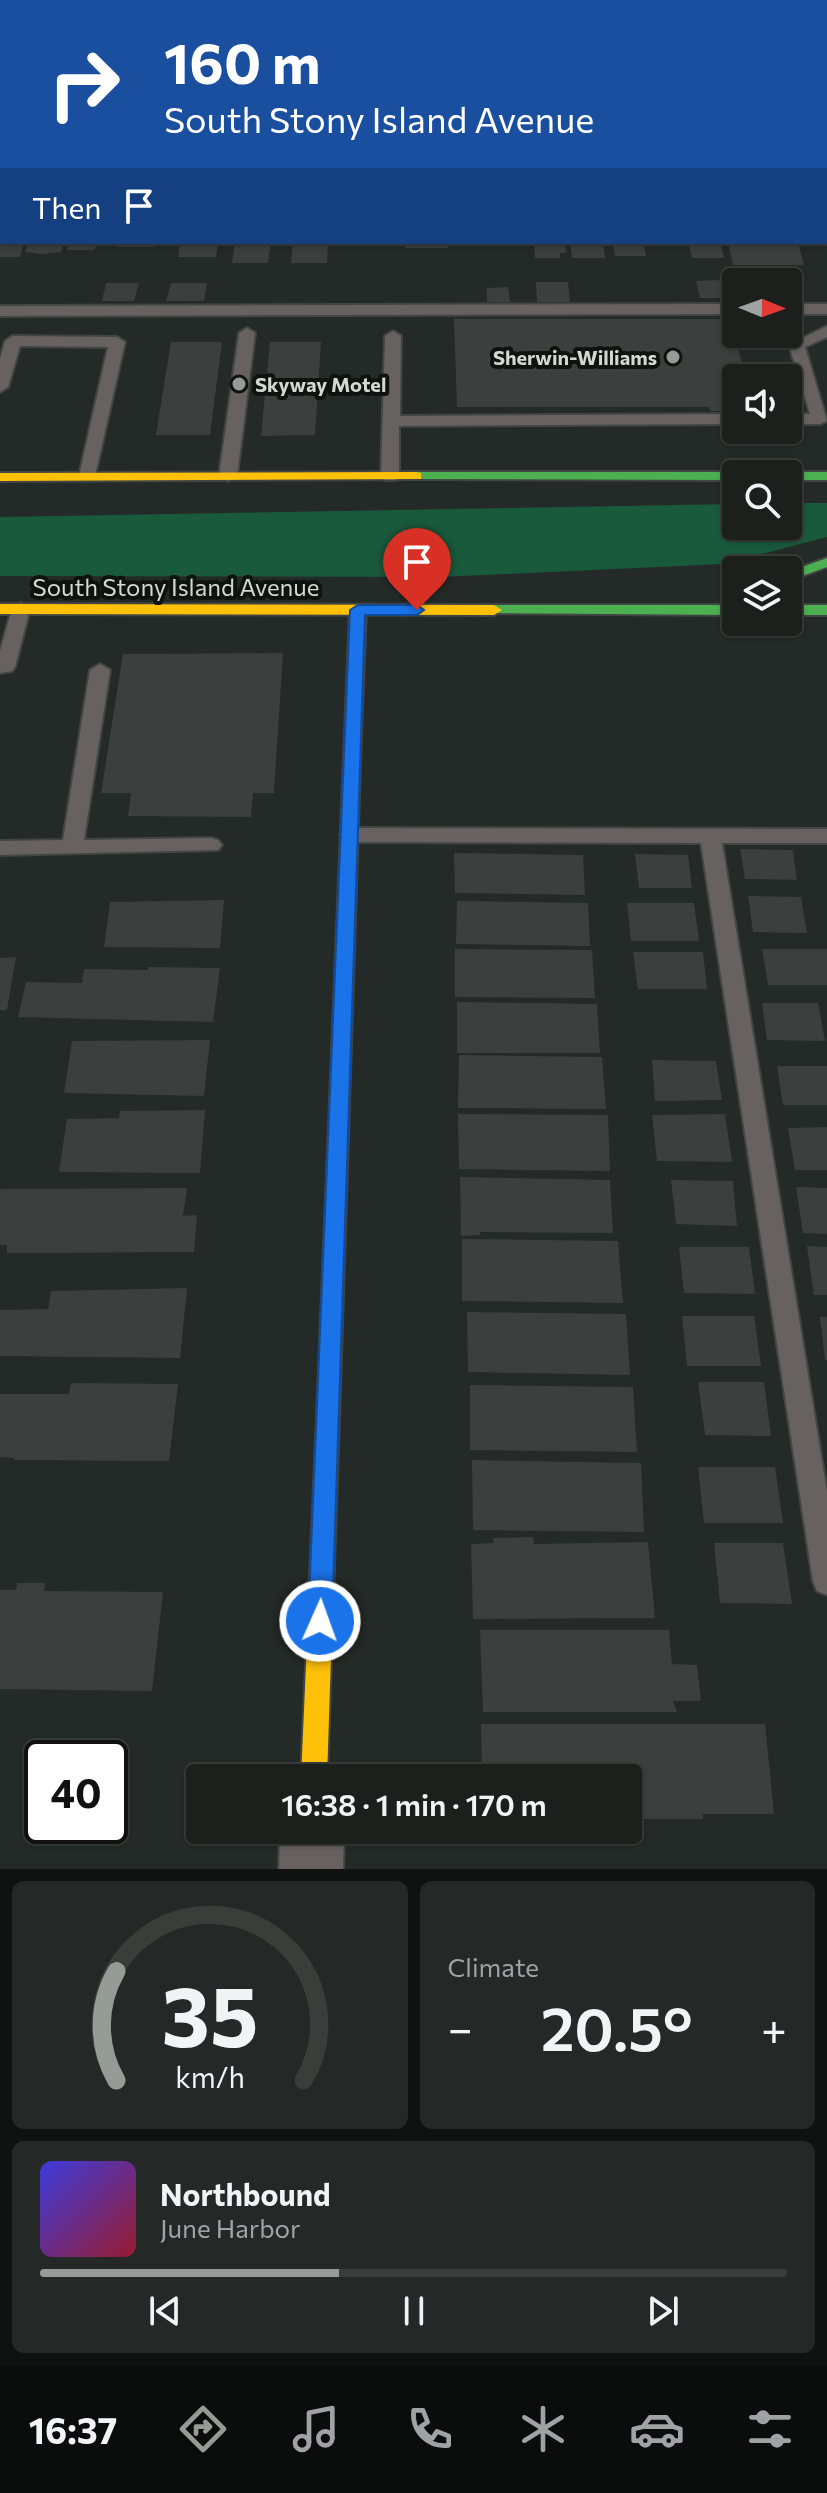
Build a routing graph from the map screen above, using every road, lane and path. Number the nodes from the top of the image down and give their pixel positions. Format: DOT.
graph roads {
  1 [pos="722,309"];
  2 [pos="802,309"];
  3 [pos="827,309"];
  4 [pos="0,311"];
  5 [pos="827,331"];
  6 [pos="247,333"];
  7 [pos="393,336"];
  8 [pos="0,387"];
  9 [pos="821,404"];
  10 [pos="722,419"];
  11 [pos="802,419"];
  12 [pos="391,421"];
  13 [pos="88,476"];
  14 [pos="228,476"];
  15 [pos="390,476"];
  16 [pos="722,476"];
  17 [pos="802,476"];
  18 [pos="827,476"];
  19 [pos="0,477"];
  20 [pos="827,562"];
  21 [pos="802,572"];
  22 [pos="0,609"];
  23 [pos="21,609"];
  24 [pos="358,610"];
  25 [pos="722,610"];
  26 [pos="802,610"];
  27 [pos="827,610"];
  28 [pos="100,670"];
  29 [pos="2,674"];
  30 [pos="350,835"];
  31 [pos="710,836"];
  32 [pos="827,836"];
  33 [pos="211,845"];
  34 [pos="72,847"];
  35 [pos="0,848"];
  36 [pos="827,1581"];
  37 [pos="315,1764"];
  38 [pos="312,1844"];
  39 [pos="311,1869"];
  1 -- 4 [label="lane"];
  2 -- 3 [label="lane"];
  5 -- 9 [label="lane"];
  6 -- 14 [label="lane"];
  7 -- 12 [label="lane"];
  8 -- 13 [label="lane"];
  9 -- 11 [label="lane"];
  10 -- 12 [label="lane"];
  12 -- 15 [label="lane"];
  13 -- 14 [label="main road"];
  13 -- 19 [label="main road"];
  14 -- 15 [label="main road"];
  15 -- 16 [label="main road"];
  17 -- 18 [label="main road"];
  20 -- 21 [label="main road"];
  22 -- 23 [label="main road, South Stony Island Avenue"];
  23 -- 24 [label="main road, South Stony Island Avenue"];
  23 -- 29 [label="lane"];
  24 -- 25 [label="main road, South Stony Island Avenue"];
  24 -- 30 [label="main road"];
  26 -- 27 [label="main road"];
  28 -- 34 [label="lane"];
  30 -- 31 [label="lane"];
  30 -- 37 [label="main road"];
  31 -- 32 [label="lane"];
  31 -- 36 [label="lane"];
  33 -- 34 [label="lane"];
  34 -- 35 [label="lane"];
  38 -- 39 [label="street"];
}
